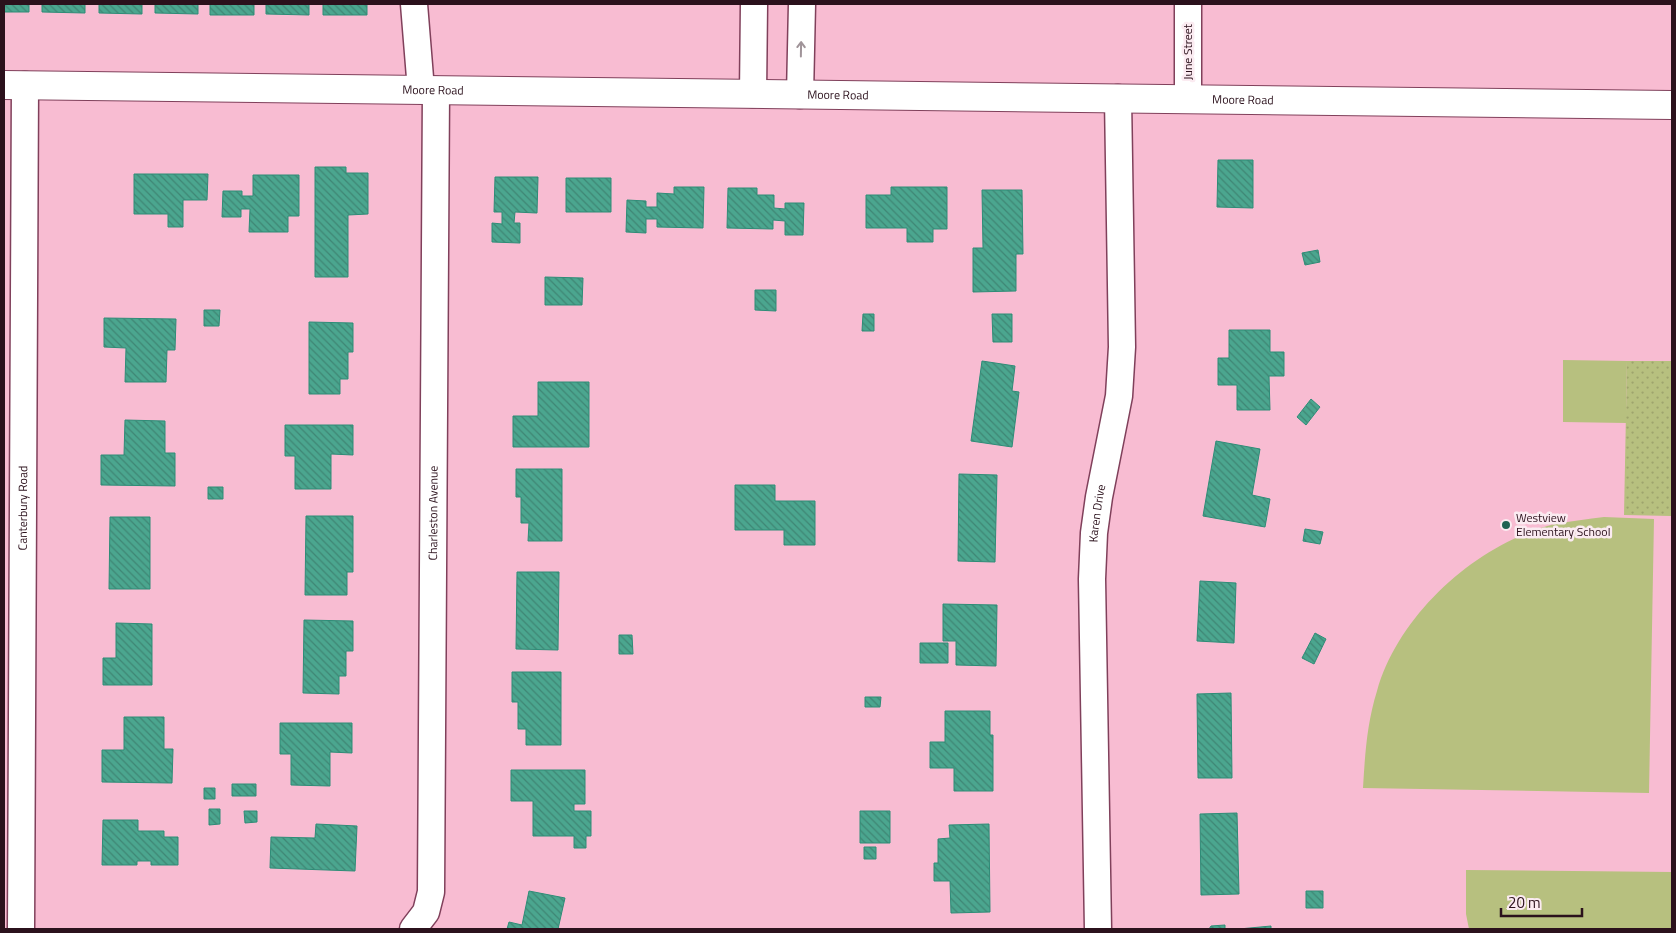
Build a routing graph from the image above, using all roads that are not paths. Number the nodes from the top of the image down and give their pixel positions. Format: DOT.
graph roads {
  1 [pos="414,4"];
  2 [pos="754,4"];
  3 [pos="802,4"];
  4 [pos="1188,4"];
  5 [pos="14,85"];
  6 [pos="428,90"];
  7 [pos="753,94"];
  8 [pos="800,95"];
  9 [pos="1118,98"];
  10 [pos="1188,99"];
  11 [pos="1672,105"];
  12 [pos="21,929"];
  13 [pos="413,929"];
  14 [pos="1098,929"];
  1 -- 6 [label="street, Charleston Avenue"];
  2 -- 7 [label="street"];
  8 -- 3 [label="street, one-way"];
  4 -- 10 [label="street, June Street"];
  5 -- 6 [label="street, Moore Road"];
  5 -- 12 [label="street, Canterbury Road"];
  6 -- 7 [label="street, Moore Road"];
  6 -- 13 [label="street, Charleston Avenue"];
  7 -- 8 [label="street, Moore Road"];
  8 -- 9 [label="street, Moore Road"];
  9 -- 10 [label="street, Moore Road"];
  9 -- 14 [label="street, Karen Drive"];
  10 -- 11 [label="street, Moore Road"];
}
